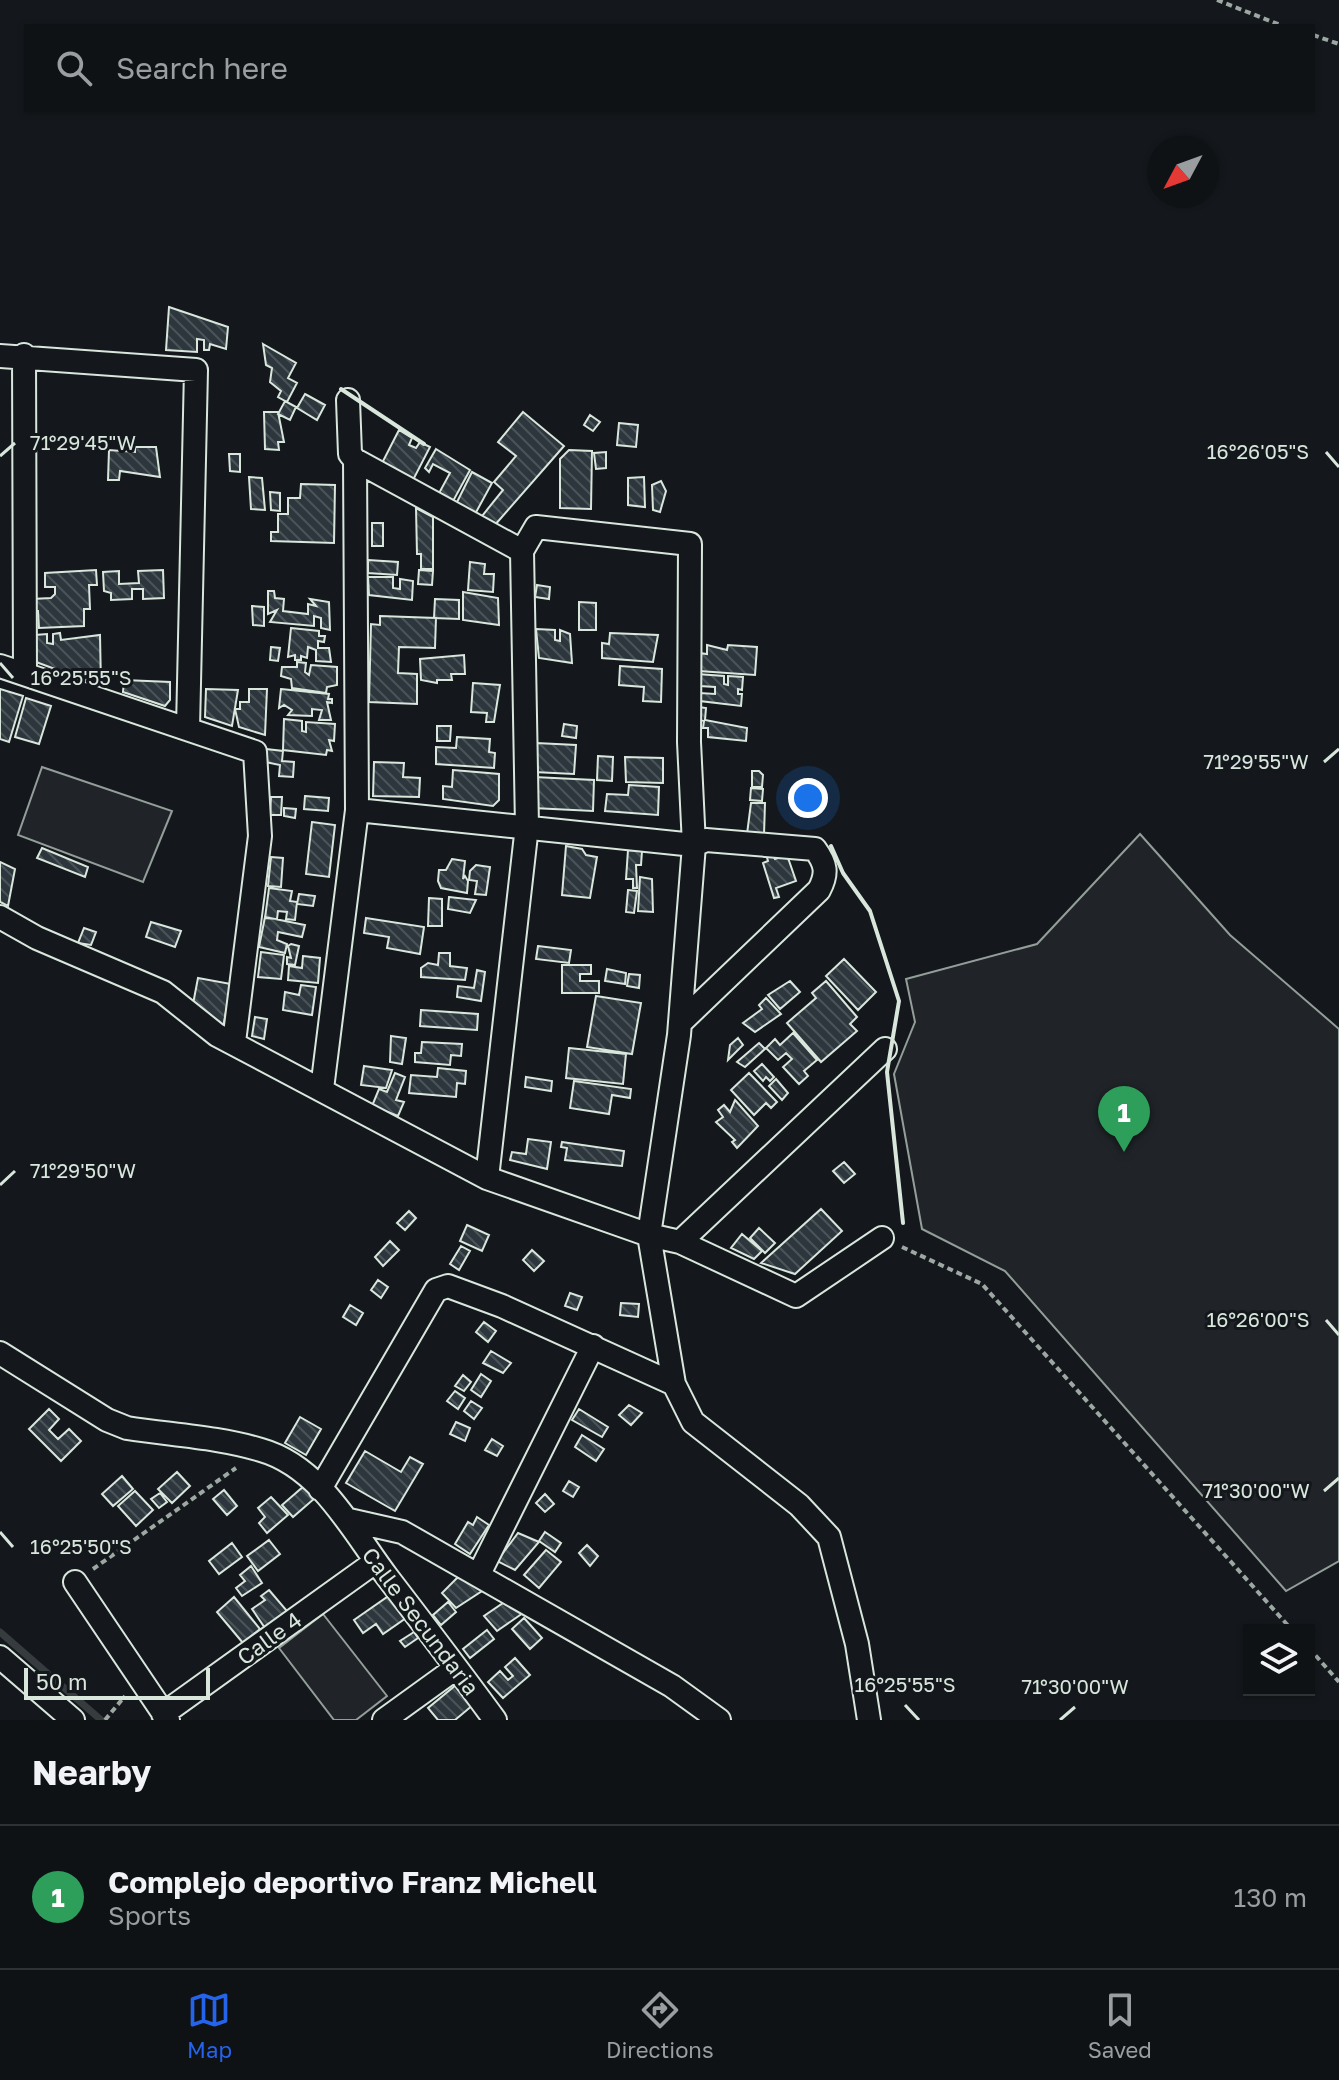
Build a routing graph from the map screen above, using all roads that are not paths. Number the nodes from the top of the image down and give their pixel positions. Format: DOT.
graph roads {
  1 [pos="24,355"];
  2 [pos="0,356"];
  3 [pos="348,400"];
  4 [pos="355,460"];
  5 [pos="522,551"];
  6 [pos="0,666"];
  7 [pos="25,674"];
  8 [pos="188,728"];
  9 [pos="357,810"];
  10 [pos="527,826"];
  11 [pos="694,845"];
  12 [pos="0,917"];
  13 [pos="680,1023"];
  14 [pos="234,1042"];
  15 [pos="885,1049"];
  16 [pos="322,1089"];
  17 [pos="487,1178"];
  18 [pos="649,1235"];
  19 [pos="882,1238"];
  20 [pos="680,1242"];
  21 [pos="593,1346"];
  22 [pos="0,1353"];
  23 [pos="674,1384"];
  24 [pos="320,1489"];
  25 [pos="349,1520"];
  26 [pos="375,1562"];
  27 [pos="479,1574"];
  28 [pos="75,1582"];
  29 [pos="0,1657"];
  30 [pos="456,1668"];
  31 [pos="165,1717"];
  32 [pos="73,1720"];
  33 [pos="384,1720"];
  34 [pos="495,1720"];
  35 [pos="719,1720"];
  36 [pos="869,1720"];
  1 -- 2 [label="street"];
  1 -- 7 [label="street"];
  1 -- 8 [label="street"];
  3 -- 4 [label="street"];
  4 -- 5 [label="street"];
  4 -- 9 [label="street"];
  5 -- 10 [label="street"];
  5 -- 11 [label="street"];
  6 -- 7 [label="street"];
  7 -- 8 [label="street"];
  8 -- 14 [label="street"];
  9 -- 10 [label="street"];
  9 -- 16 [label="street"];
  10 -- 11 [label="street"];
  10 -- 17 [label="street"];
  11 -- 13 [label="street"];
  11 -- 13 [label="street"];
  12 -- 14 [label="street"];
  13 -- 18 [label="street"];
  14 -- 16 [label="street"];
  15 -- 20 [label="street"];
  16 -- 17 [label="street"];
  17 -- 18 [label="street"];
  18 -- 20 [label="street"];
  18 -- 23 [label="street"];
  19 -- 20 [label="street"];
  21 -- 23 [label="street"];
  21 -- 24 [label="street"];
  21 -- 27 [label="street"];
  22 -- 24 [label="street, Calle Secundaria"];
  23 -- 36 [label="street"];
  24 -- 25 [label="street, Calle Secundaria"];
  25 -- 26 [label="street, Calle Secundaria"];
  25 -- 27 [label="street"];
  26 -- 30 [label="street, Calle Secundaria"];
  26 -- 31 [label="street, Calle 4"];
  27 -- 35 [label="street"];
  28 -- 31 [label="street"];
  29 -- 32 [label="street"];
  30 -- 33 [label="street"];
  30 -- 34 [label="street, Calle Secundaria"];
}
